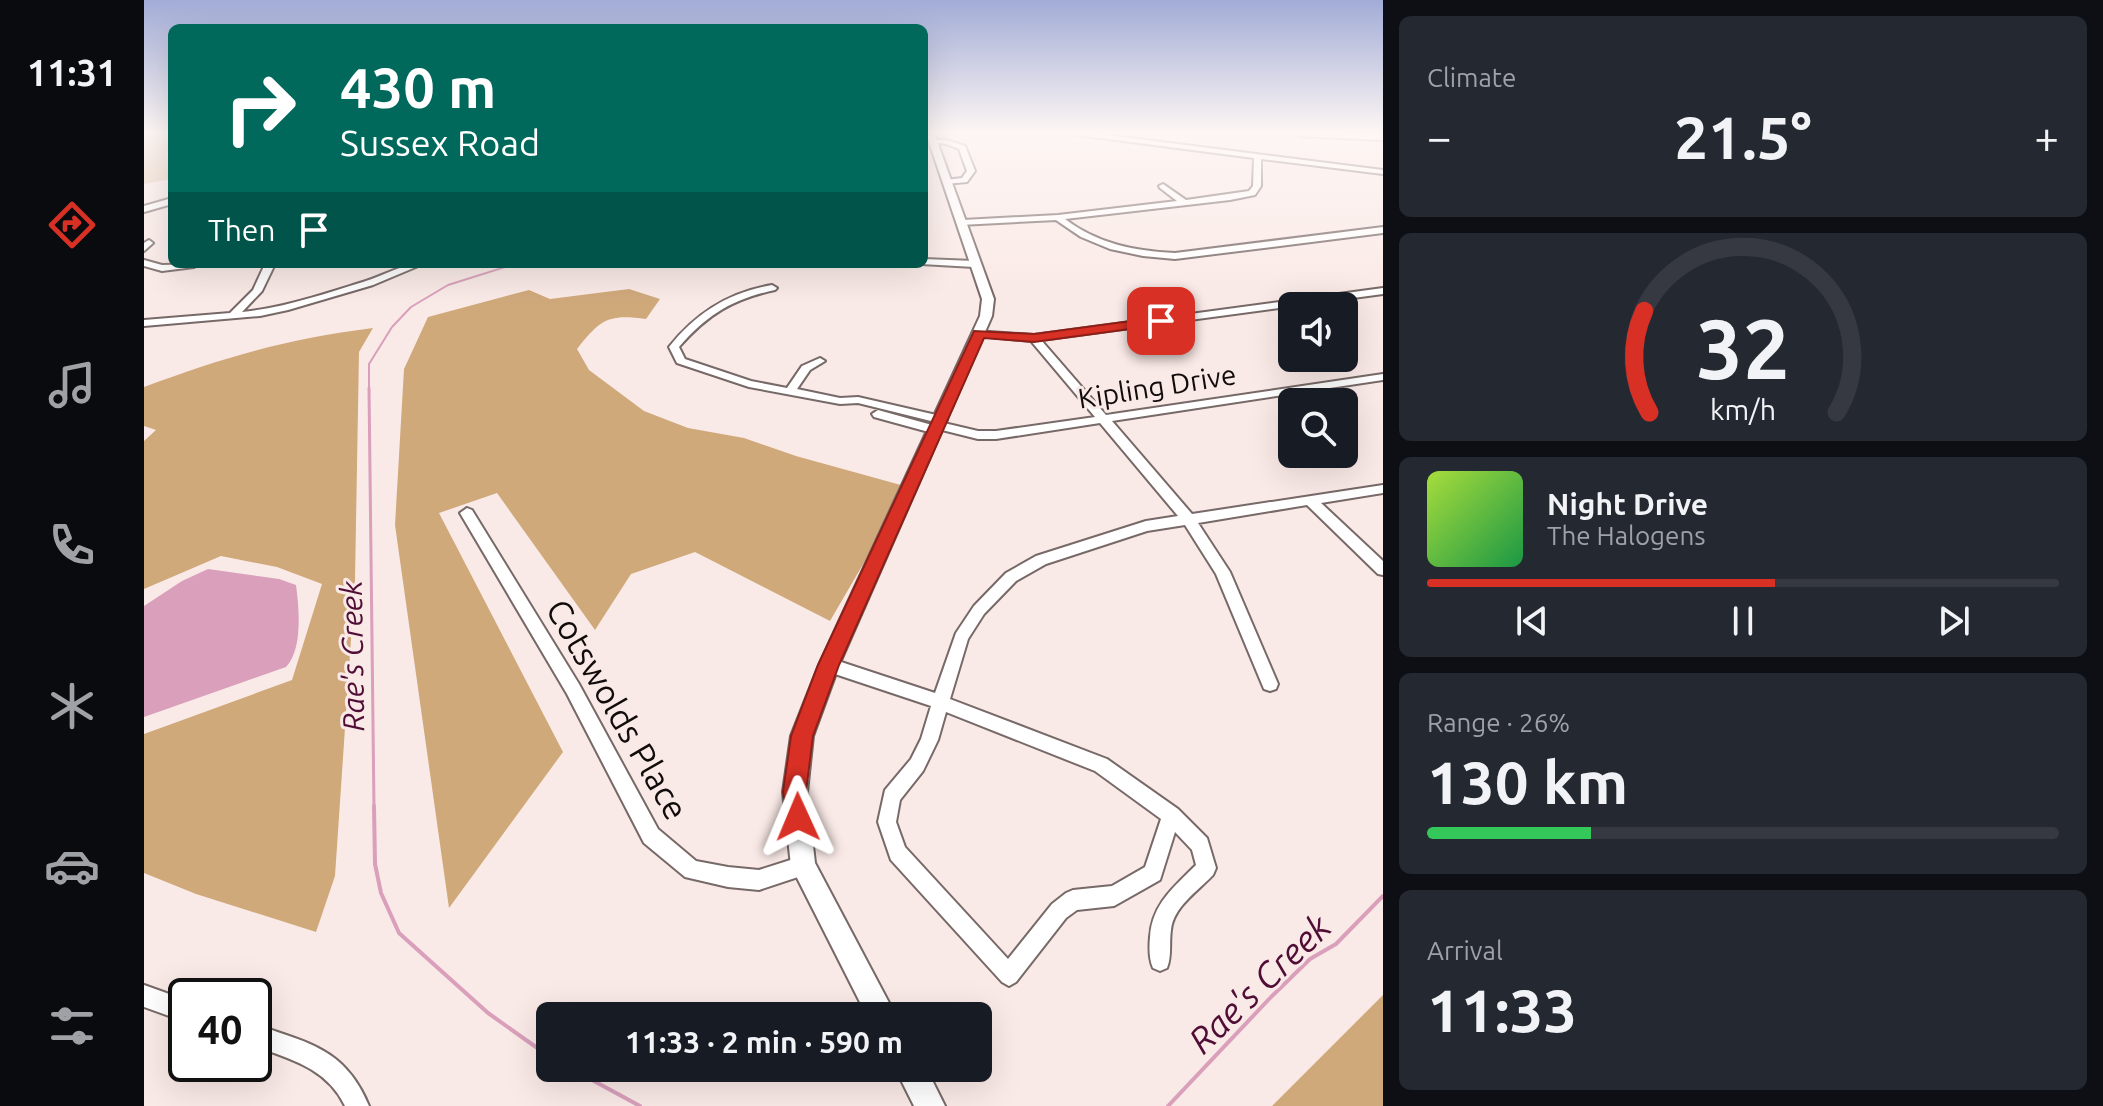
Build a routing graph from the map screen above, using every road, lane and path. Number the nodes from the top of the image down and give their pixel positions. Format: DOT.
graph roads {
  1 [pos="949,185"];
  2 [pos="1257,185"];
  3 [pos="1163,186"];
  4 [pos="168,202"];
  5 [pos="1184,203"];
  6 [pos="144,209"];
  7 [pos="1058,217"];
  8 [pos="963,223"];
  9 [pos="1383,230"];
  10 [pos="928,262"];
  11 [pos="144,263"];
  12 [pos="974,264"];
  13 [pos="168,267"];
  14 [pos="268,268"];
  15 [pos="402,268"];
  16 [pos="772,288"];
  17 [pos="1383,291"];
  18 [pos="233,315"];
  19 [pos="144,323"];
  20 [pos="979,333"];
  21 [pos="1034,338"];
  22 [pos="820,361"];
  23 [pos="1383,377"];
  24 [pos="790,391"];
  25 [pos="1100,419"];
  26 [pos="938,425"];
  27 [pos="1383,489"];
  28 [pos="1311,502"];
  29 [pos="467,513"];
  30 [pos="1190,521"];
  31 [pos="1383,570"];
  32 [pos="829,665"];
  33 [pos="1270,684"];
  34 [pos="940,702"];
  35 [pos="1171,815"];
  36 [pos="803,866"];
  37 [pos="1160,961"];
  38 [pos="144,996"];
  39 [pos="875,1002"];
  40 [pos="168,1005"];
  41 [pos="272,1041"];
  42 [pos="917,1082"];
  43 [pos="357,1106"];
  44 [pos="930,1106"];
  1 -- 8 [label="street"];
  2 -- 5 [label="street"];
  3 -- 5 [label="street"];
  4 -- 6 [label="street"];
  5 -- 7 [label="street"];
  7 -- 8 [label="street"];
  7 -- 9 [label="street"];
  8 -- 12 [label="street"];
  10 -- 12 [label="street"];
  11 -- 13 [label="street"];
  12 -- 20 [label="street"];
  14 -- 18 [label="street"];
  15 -- 18 [label="street"];
  16 -- 24 [label="street, Kipling Drive"];
  17 -- 21 [label="street"];
  18 -- 19 [label="street"];
  20 -- 21 [label="street"];
  20 -- 26 [label="street"];
  21 -- 25 [label="street"];
  22 -- 24 [label="street"];
  23 -- 25 [label="street, Kipling Drive"];
  24 -- 26 [label="street, Kipling Drive"];
  25 -- 26 [label="street, Kipling Drive"];
  25 -- 30 [label="street"];
  26 -- 32 [label="street"];
  27 -- 28 [label="street"];
  28 -- 30 [label="street"];
  28 -- 31 [label="street"];
  29 -- 36 [label="street, Cotswolds Place"];
  30 -- 33 [label="street"];
  30 -- 34 [label="street"];
  32 -- 34 [label="street"];
  32 -- 36 [label="street"];
  34 -- 35 [label="street"];
  34 -- 35 [label="street"];
  35 -- 37 [label="street"];
  36 -- 39 [label="street"];
  38 -- 40 [label="street"];
  41 -- 43 [label="street"];
  42 -- 44 [label="street"];
}
